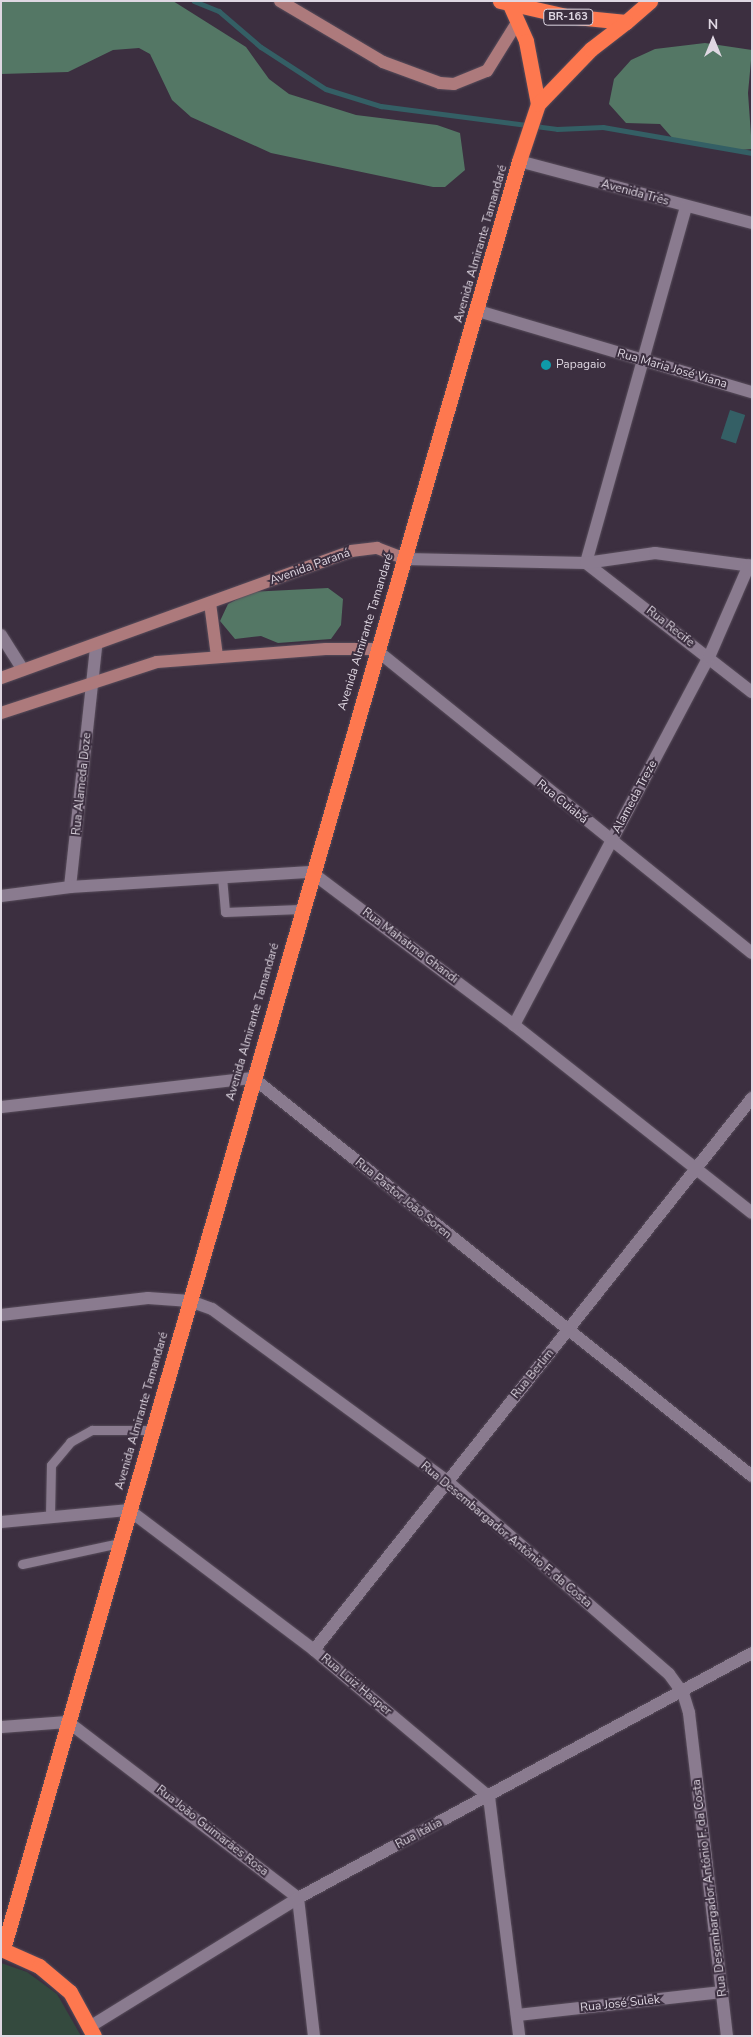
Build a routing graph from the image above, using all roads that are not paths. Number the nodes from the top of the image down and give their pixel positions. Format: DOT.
graph roads {
  1 [pos="280,1"];
  2 [pos="650,1"];
  3 [pos="507,4"];
  4 [pos="518,21"];
  5 [pos="626,22"];
  6 [pos="536,109"];
  7 [pos="521,156"];
  8 [pos="686,207"];
  9 [pos="752,223"];
  10 [pos="478,311"];
  11 [pos="642,360"];
  12 [pos="752,392"];
  13 [pos="405,559"];
  14 [pos="586,563"];
  15 [pos="750,566"];
  16 [pos="210,603"];
  17 [pos="1,635"];
  18 [pos="96,646"];
  19 [pos="375,649"];
  20 [pos="218,656"];
  21 [pos="709,657"];
  22 [pos="23,670"];
  23 [pos="1,678"];
  24 [pos="94,680"];
  25 [pos="752,692"];
  26 [pos="1,713"];
  27 [pos="611,842"];
  28 [pos="311,872"];
  29 [pos="222,877"];
  30 [pos="70,887"];
  31 [pos="1,896"];
  32 [pos="300,909"];
  33 [pos="752,953"];
  34 [pos="514,1024"];
  35 [pos="253,1078"];
  36 [pos="752,1098"];
  37 [pos="1,1107"];
  38 [pos="694,1168"];
  39 [pos="752,1213"];
  40 [pos="190,1301"];
  41 [pos="1,1315"];
  42 [pos="568,1331"];
  43 [pos="152,1430"];
  44 [pos="752,1476"];
  45 [pos="447,1481"];
  46 [pos="129,1510"];
  47 [pos="50,1516"];
  48 [pos="1,1522"];
  49 [pos="119,1543"];
  50 [pos="22,1564"];
  51 [pos="314,1650"];
  52 [pos="752,1653"];
  53 [pos="683,1693"];
  54 [pos="68,1722"];
  55 [pos="1,1727"];
  56 [pos="489,1797"];
  57 [pos="298,1898"];
  58 [pos="2,1949"];
  59 [pos="722,1992"];
  60 [pos="517,2015"];
  61 [pos="92,2031"];
  62 [pos="314,2036"];
  63 [pos="519,2036"];
  64 [pos="727,2036"];
  1 -- 4 [label="street"];
  2 -- 5 [label="highway, Avenida Almirante Tamandaré"];
  3 -- 4 [label="highway"];
  3 -- 5 [label="highway, BR-163"];
  4 -- 6 [label="highway"];
  5 -- 6 [label="highway, Avenida Almirante Tamandaré"];
  6 -- 7 [label="highway, Avenida Almirante Tamandaré"];
  7 -- 8 [label="street, Avenida Três"];
  7 -- 10 [label="highway, Avenida Almirante Tamandaré"];
  8 -- 9 [label="street, Avenida Três"];
  8 -- 11 [label="street"];
  10 -- 11 [label="street, Rua Maria José Viana"];
  10 -- 13 [label="highway, Avenida Almirante Tamandaré"];
  11 -- 12 [label="street, Rua Maria José Viana"];
  11 -- 14 [label="street"];
  13 -- 14 [label="street, Avenida Paraná"];
  13 -- 16 [label="street, Avenida Paraná"];
  13 -- 19 [label="highway, Avenida Almirante Tamandaré"];
  14 -- 15 [label="street, Avenida Paraná"];
  14 -- 21 [label="street, Rua Recife"];
  15 -- 21 [label="street, Alameda Treze"];
  16 -- 18 [label="street, Avenida Paraná"];
  16 -- 20 [label="street"];
  17 -- 22 [label="street"];
  18 -- 22 [label="street, Avenida Paraná"];
  18 -- 24 [label="street, Rua Alameda Doze"];
  19 -- 20 [label="street"];
  19 -- 27 [label="street, Rua Cuiabá"];
  19 -- 28 [label="highway, Avenida Almirante Tamandaré"];
  20 -- 24 [label="street"];
  21 -- 25 [label="street, Rua Recife"];
  21 -- 27 [label="street, Alameda Treze"];
  22 -- 23 [label="street, Avenida Paraná"];
  24 -- 26 [label="street"];
  24 -- 30 [label="street, Rua Alameda Doze"];
  27 -- 33 [label="street, Rua Cuiabá"];
  27 -- 34 [label="street, Alameda Treze"];
  28 -- 29 [label="street"];
  28 -- 32 [label="highway, Avenida Almirante Tamandaré"];
  28 -- 34 [label="street, Rua Mahatma Ghandi"];
  29 -- 30 [label="street"];
  29 -- 32 [label="lane"];
  30 -- 31 [label="street"];
  32 -- 35 [label="highway, Avenida Almirante Tamandaré"];
  34 -- 38 [label="street, Rua Mahatma Ghandi"];
  35 -- 37 [label="street"];
  35 -- 40 [label="highway, Avenida Almirante Tamandaré"];
  35 -- 42 [label="street, Rua Pastor João Soren"];
  36 -- 38 [label="street, Rua Berlim"];
  38 -- 39 [label="street, Rua Mahatma Ghandi"];
  38 -- 42 [label="street, Rua Berlim"];
  40 -- 41 [label="street, Rua Desembargador Antônio F. da Costa"];
  40 -- 43 [label="highway, Avenida Almirante Tamandaré"];
  40 -- 45 [label="street, Rua Desembargador Antônio F. da Costa"];
  42 -- 44 [label="street, Rua Pastor João Soren"];
  42 -- 45 [label="street, Rua Berlim"];
  43 -- 46 [label="highway, Avenida Almirante Tamandaré"];
  43 -- 47 [label="lane"];
  45 -- 51 [label="street, Rua Berlim"];
  45 -- 53 [label="street, Rua Desembargador Antônio F. da Costa"];
  46 -- 47 [label="street"];
  46 -- 49 [label="highway, Avenida Almirante Tamandaré"];
  46 -- 51 [label="street, Rua Luiz Hasper"];
  47 -- 48 [label="street"];
  49 -- 50 [label="lane"];
  49 -- 54 [label="highway, Avenida Almirante Tamandaré"];
  51 -- 56 [label="street, Rua Luiz Hasper"];
  52 -- 53 [label="street, Rua Itália"];
  53 -- 56 [label="street, Rua Itália"];
  53 -- 59 [label="street, Rua Desembargador Antônio F. da Costa"];
  54 -- 55 [label="street"];
  54 -- 57 [label="street, Rua João Guimarães Rosa"];
  54 -- 58 [label="highway, Avenida Almirante Tamandaré"];
  56 -- 57 [label="street, Rua Itália"];
  56 -- 60 [label="street"];
  57 -- 61 [label="street, Rua Itália"];
  57 -- 62 [label="street"];
  58 -- 61 [label="highway"];
  59 -- 60 [label="street, Rua José Sulek"];
  59 -- 64 [label="street, Rua Desembargador Antônio F. da Costa"];
  60 -- 63 [label="street"];
}
